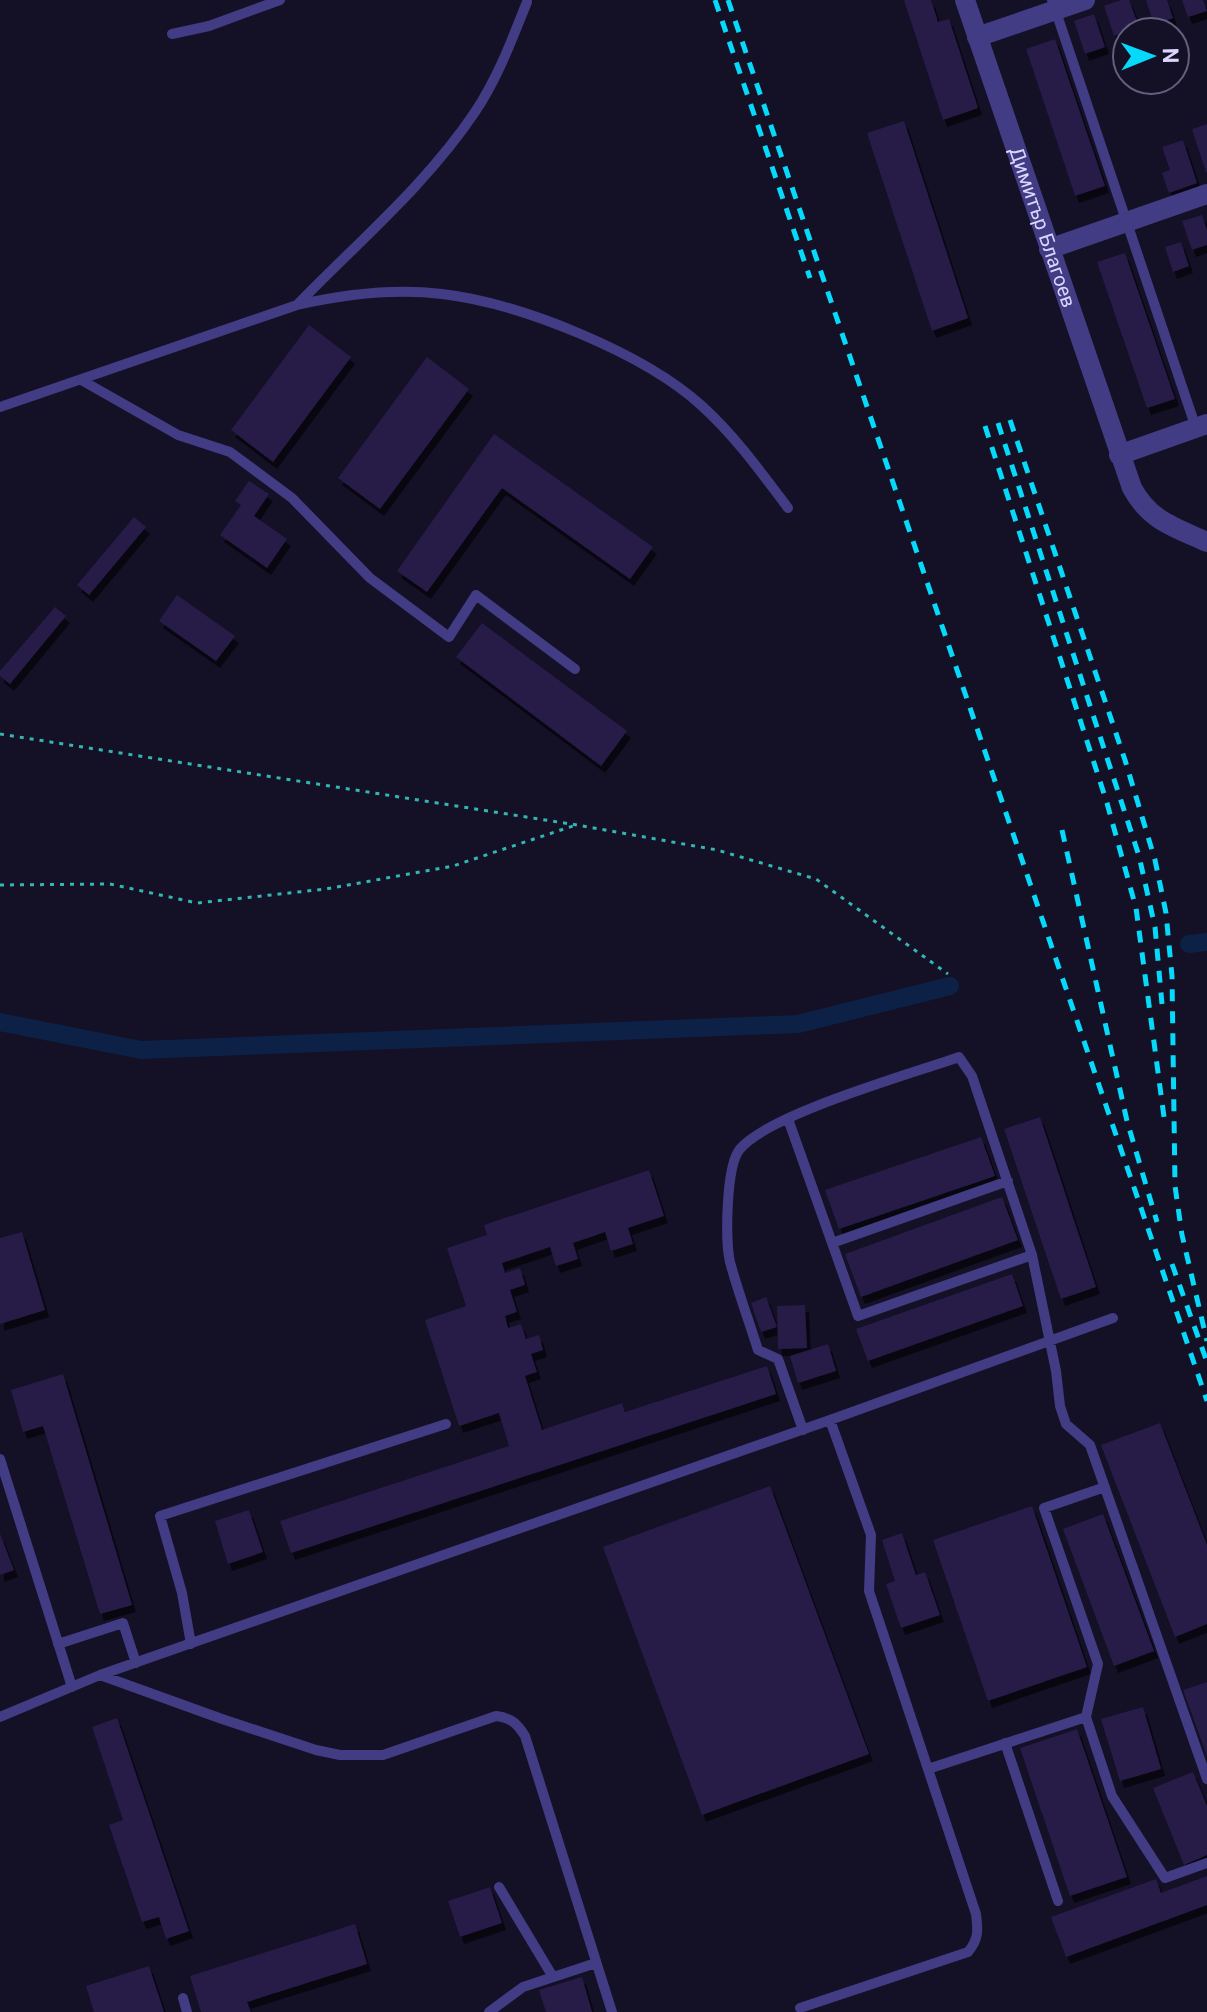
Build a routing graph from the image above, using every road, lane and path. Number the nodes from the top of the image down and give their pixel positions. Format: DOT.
graph roads {
  1 [pos="280,0"];
  2 [pos="965,0"];
  3 [pos="1085,0"];
  4 [pos="527,2"];
  5 [pos="1054,5"];
  6 [pos="172,34"];
  7 [pos="977,37"];
  8 [pos="1207,194"];
  9 [pos="1128,222"];
  10 [pos="1049,249"];
  11 [pos="297,305"];
  12 [pos="83,381"];
  13 [pos="0,407"];
  14 [pos="1202,426"];
  15 [pos="1119,455"];
  16 [pos="788,508"];
  17 [pos="1207,542"];
  18 [pos="575,669"];
  19 [pos="0,734"];
  20 [pos="577,825"];
  21 [pos="0,885"];
  22 [pos="948,974"];
  23 [pos="788,1119"];
  24 [pos="1008,1181"];
  25 [pos="832,1243"];
  26 [pos="1032,1255"];
  27 [pos="1113,1318"];
  28 [pos="1049,1343"];
  29 [pos="830,1420"];
  30 [pos="446,1424"];
  31 [pos="803,1430"];
  32 [pos="0,1459"];
  33 [pos="1105,1487"];
  34 [pos="58,1644"];
  35 [pos="191,1644"];
  36 [pos="136,1663"];
  37 [pos="100,1675"];
  38 [pos="72,1687"];
  39 [pos="0,1717"];
  40 [pos="1086,1717"];
  41 [pos="1005,1743"];
  42 [pos="928,1769"];
  43 [pos="1207,1779"];
  44 [pos="1207,1863"];
  45 [pos="499,1887"];
  46 [pos="1058,1901"];
  47 [pos="596,1963"];
  48 [pos="553,1977"];
  49 [pos="183,1998"];
  50 [pos="800,2008"];
  51 [pos="187,2012"];
  52 [pos="489,2012"];
  53 [pos="612,2012"];
  1 -- 6 [label="lane"];
  2 -- 7 [label="street, Димитър Благоев"];
  3 -- 5 [label="street"];
  4 -- 11 [label="lane"];
  5 -- 7 [label="street"];
  5 -- 9 [label="lane"];
  7 -- 10 [label="street, Димитър Благоев"];
  8 -- 9 [label="street"];
  9 -- 10 [label="street"];
  9 -- 14 [label="lane"];
  10 -- 15 [label="street, Димитър Благоев"];
  11 -- 12 [label="lane"];
  11 -- 16 [label="lane"];
  12 -- 13 [label="lane"];
  12 -- 18 [label="lane"];
  14 -- 15 [label="street"];
  15 -- 17 [label="street, Димитър Благоев"];
  19 -- 20 [label="path"];
  20 -- 21 [label="path"];
  20 -- 22 [label="path"];
  23 -- 24 [label="lane"];
  23 -- 25 [label="lane"];
  23 -- 31 [label="lane"];
  24 -- 25 [label="lane"];
  24 -- 26 [label="lane"];
  25 -- 26 [label="lane"];
  26 -- 28 [label="lane"];
  27 -- 28 [label="lane"];
  28 -- 29 [label="lane"];
  28 -- 33 [label="lane"];
  29 -- 31 [label="lane"];
  29 -- 42 [label="lane"];
  30 -- 35 [label="lane"];
  31 -- 35 [label="lane"];
  32 -- 34 [label="lane"];
  33 -- 40 [label="lane"];
  33 -- 43 [label="lane"];
  34 -- 36 [label="lane"];
  34 -- 38 [label="lane"];
  35 -- 36 [label="lane"];
  36 -- 37 [label="lane"];
  37 -- 38 [label="lane"];
  37 -- 47 [label="lane"];
  38 -- 39 [label="lane"];
  40 -- 41 [label="lane"];
  40 -- 44 [label="lane"];
  41 -- 42 [label="lane"];
  41 -- 46 [label="lane"];
  42 -- 50 [label="lane"];
  45 -- 48 [label="lane"];
  47 -- 48 [label="lane"];
  47 -- 53 [label="lane"];
  48 -- 52 [label="lane"];
  49 -- 51 [label="lane"];
}
